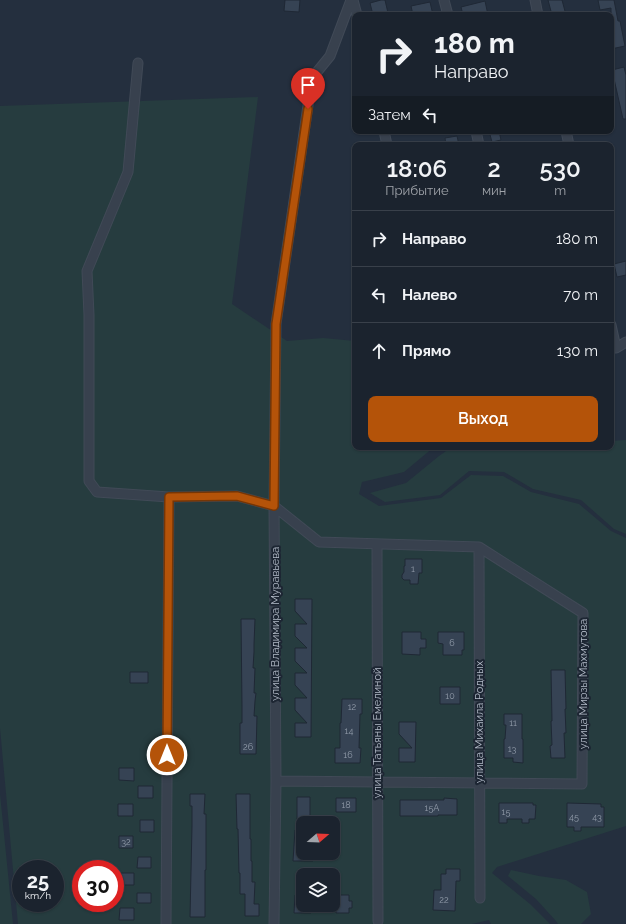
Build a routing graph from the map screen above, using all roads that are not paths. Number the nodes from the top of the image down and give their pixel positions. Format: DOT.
graph roads {
  1 [pos="352,0"];
  2 [pos="444,0"];
  3 [pos="535,0"];
  4 [pos="356,12"];
  5 [pos="447,12"];
  6 [pos="537,12"];
  7 [pos="138,63"];
  8 [pos="626,342"];
  9 [pos="614,348"];
  10 [pos="169,497"];
  11 [pos="274,506"];
  12 [pos="377,544"];
  13 [pos="479,547"];
  14 [pos="276,781"];
  15 [pos="378,782"];
  16 [pos="480,783"];
  17 [pos="480,898"];
  18 [pos="378,921"];
  19 [pos="166,924"];
  20 [pos="274,924"];
  1 -- 4 [label="street"];
  1 -- 11 [label="street, улица Владимира Муравьева"];
  2 -- 5 [label="street"];
  3 -- 6 [label="street"];
  7 -- 10 [label="street"];
  8 -- 9 [label="street"];
  10 -- 11 [label="street"];
  10 -- 19 [label="street"];
  11 -- 12 [label="street"];
  11 -- 14 [label="street, улица Владимира Муравьева"];
  12 -- 13 [label="street"];
  12 -- 15 [label="street, улица Татьяны Емелиной"];
  13 -- 16 [label="street, улица Михаила Родных"];
  13 -- 16 [label="street, улица Мирзы Махмутова"];
  14 -- 15 [label="street"];
  14 -- 20 [label="street, улица Владимира Муравьева"];
  15 -- 16 [label="street"];
  15 -- 18 [label="street, улица Татьяны Емелиной"];
  16 -- 17 [label="street, улица Михаила Родных"];
}
